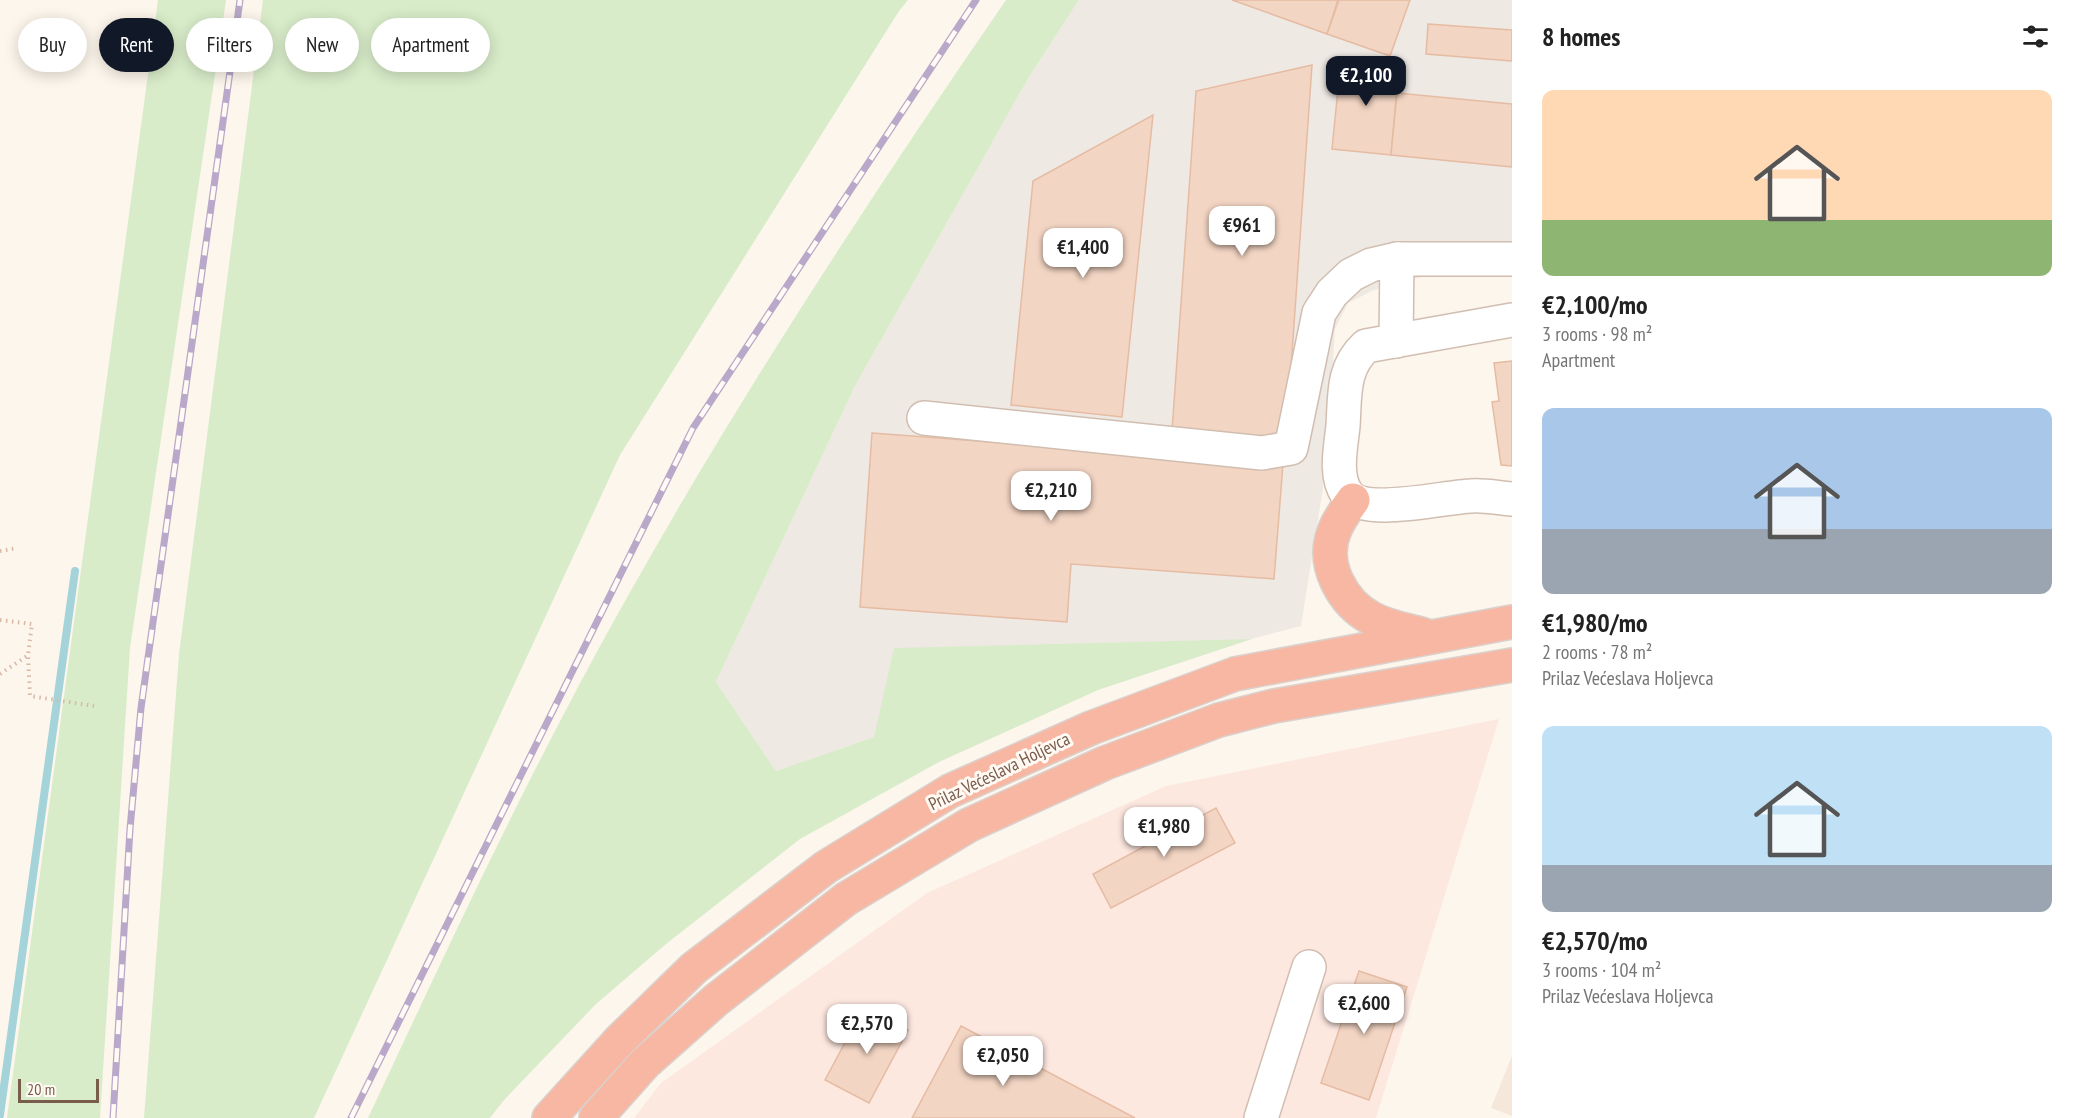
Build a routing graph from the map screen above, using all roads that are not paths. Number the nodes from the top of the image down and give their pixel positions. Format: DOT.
graph roads {
  1 [pos="1397,259"];
  2 [pos="1512,259"];
  3 [pos="1512,320"];
  4 [pos="1396,341"];
  5 [pos="924,418"];
  6 [pos="1512,499"];
  7 [pos="1353,500"];
  8 [pos="1512,622"];
  9 [pos="1432,637"];
  10 [pos="1512,665"];
  11 [pos="1309,967"];
  12 [pos="549,1118"];
  13 [pos="596,1118"];
  14 [pos="1262,1118"];
  1 -- 2 [label="lane"];
  1 -- 4 [label="lane"];
  1 -- 5 [label="lane"];
  3 -- 4 [label="lane"];
  4 -- 7 [label="lane"];
  6 -- 7 [label="lane"];
  7 -- 9 [label="highway"];
  8 -- 9 [label="highway, Prilaz Većeslava Holjevca"];
  9 -- 12 [label="highway, Prilaz Većeslava Holjevca"];
  10 -- 13 [label="highway, Prilaz Većeslava Holjevca"];
  11 -- 14 [label="lane"];
}
